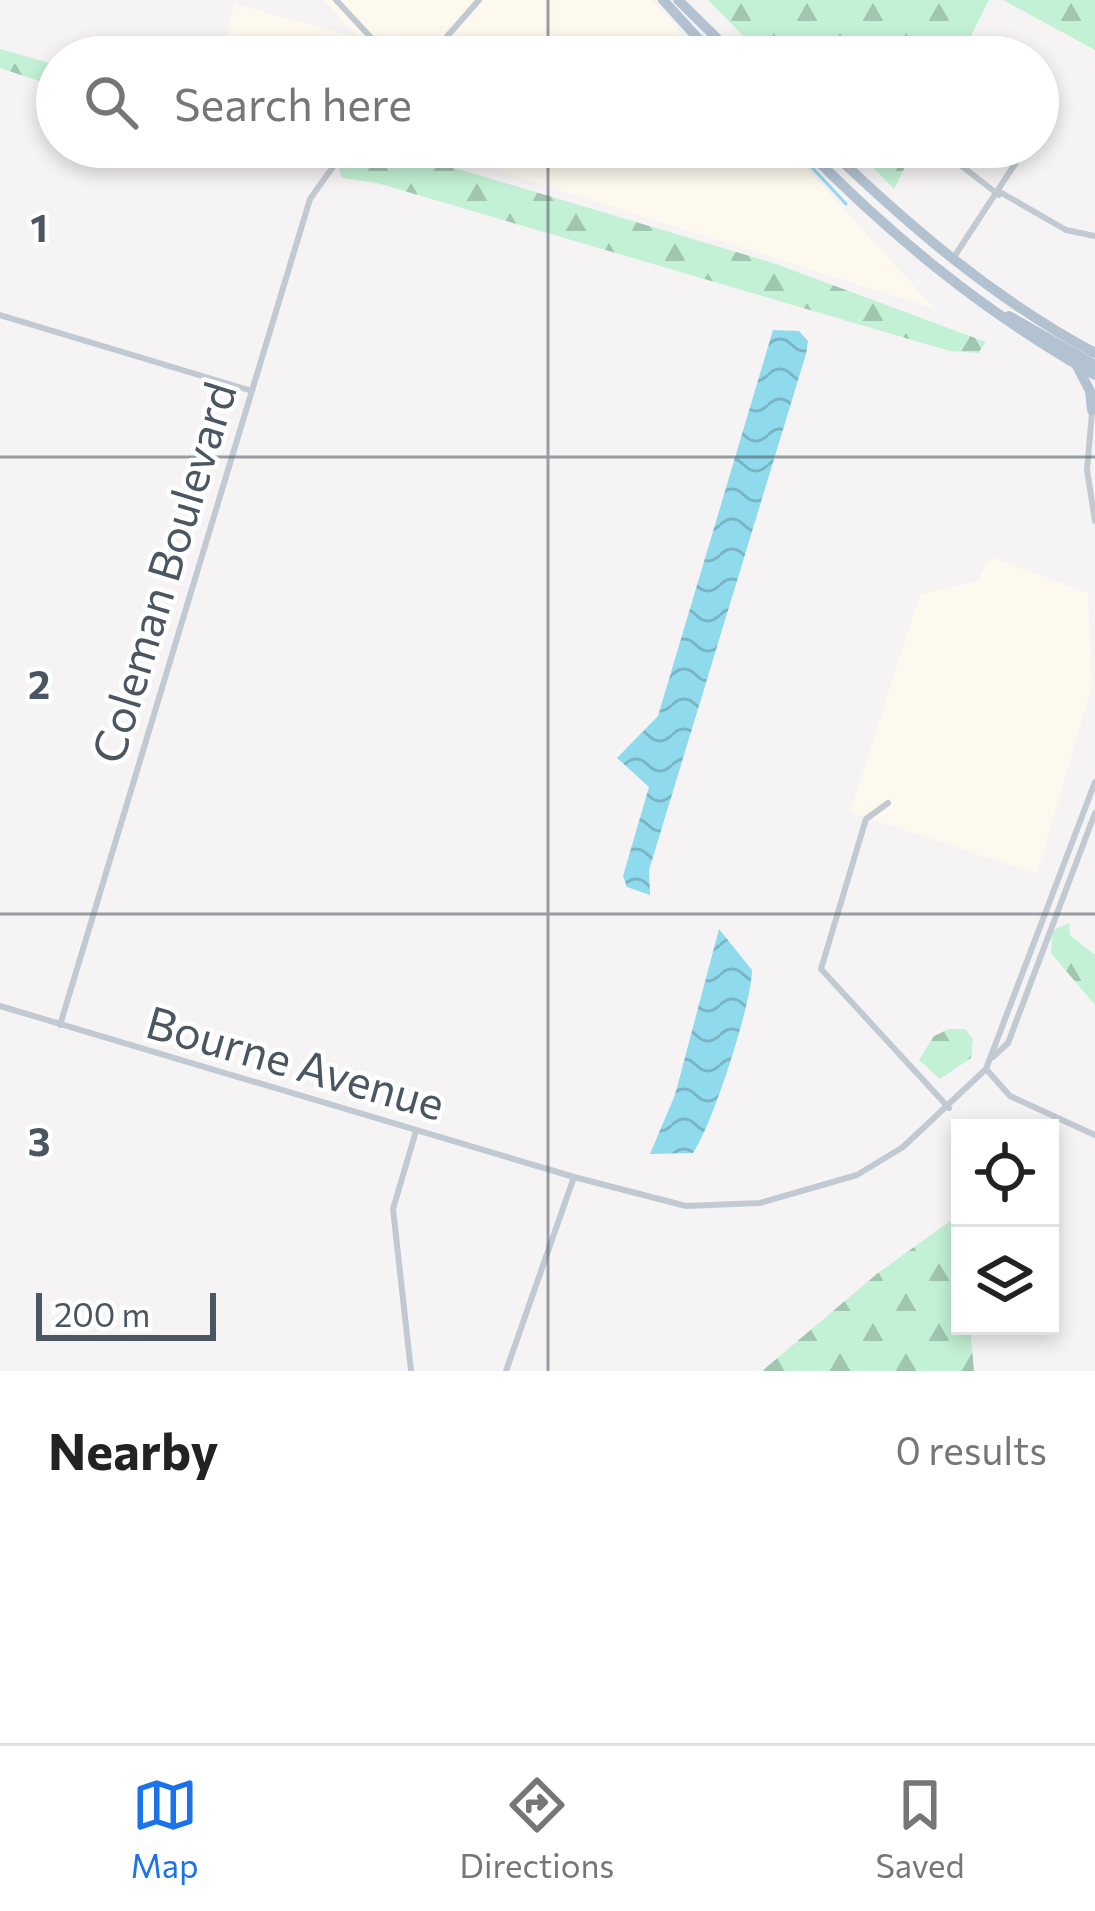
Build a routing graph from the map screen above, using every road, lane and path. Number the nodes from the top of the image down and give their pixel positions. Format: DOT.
graph roads {
  1 [pos="336,0"];
  2 [pos="479,0"];
  3 [pos="663,0"];
  4 [pos="678,0"];
  5 [pos="369,36"];
  6 [pos="447,36"];
  7 [pos="696,36"];
  8 [pos="715,36"];
  9 [pos="332,168"];
  10 [pos="825,168"];
  11 [pos="850,168"];
  12 [pos="965,168"];
  13 [pos="1014,168"];
  14 [pos="999,194"];
  15 [pos="1095,236"];
  16 [pos="952,260"];
  17 [pos="974,299"];
  18 [pos="0,315"];
  19 [pos="1095,336"];
  20 [pos="1067,338"];
  21 [pos="1095,353"];
  22 [pos="1075,364"];
  23 [pos="1095,365"];
  24 [pos="1095,375"];
  25 [pos="252,391"];
  26 [pos="1094,404"];
  27 [pos="1095,521"];
  28 [pos="1095,782"];
  29 [pos="889,803"];
  30 [pos="1094,815"];
  31 [pos="0,1006"];
  32 [pos="60,1025"];
  33 [pos="990,1060"];
  34 [pos="986,1069"];
  35 [pos="949,1108"];
  36 [pos="416,1131"];
  37 [pos="1095,1135"];
  38 [pos="574,1177"];
  39 [pos="412,1371"];
  40 [pos="506,1371"];
  1 -- 5 [label="street"];
  2 -- 6 [label="street"];
  3 -- 7 [label="main road"];
  4 -- 8 [label="main road"];
  9 -- 25 [label="street, Coleman Boulevard"];
  10 -- 17 [label="main road"];
  11 -- 16 [label="main road"];
  12 -- 14 [label="street"];
  13 -- 14 [label="street"];
  14 -- 15 [label="street"];
  14 -- 16 [label="street"];
  16 -- 20 [label="main road"];
  17 -- 22 [label="main road"];
  17 -- 23 [label="main road"];
  18 -- 25 [label="street"];
  19 -- 20 [label="main road"];
  20 -- 21 [label="main road"];
  22 -- 24 [label="main road"];
  22 -- 26 [label="main road"];
  25 -- 32 [label="street, Coleman Boulevard"];
  26 -- 27 [label="street"];
  28 -- 33 [label="street"];
  29 -- 35 [label="street"];
  30 -- 33 [label="street"];
  31 -- 32 [label="street, Bourne Avenue"];
  32 -- 36 [label="street, Bourne Avenue"];
  33 -- 34 [label="street, Bourne Avenue"];
  34 -- 35 [label="street, Bourne Avenue"];
  34 -- 37 [label="street"];
  35 -- 38 [label="street, Bourne Avenue"];
  36 -- 38 [label="street, Bourne Avenue"];
  36 -- 39 [label="street"];
  38 -- 40 [label="street"];
}
